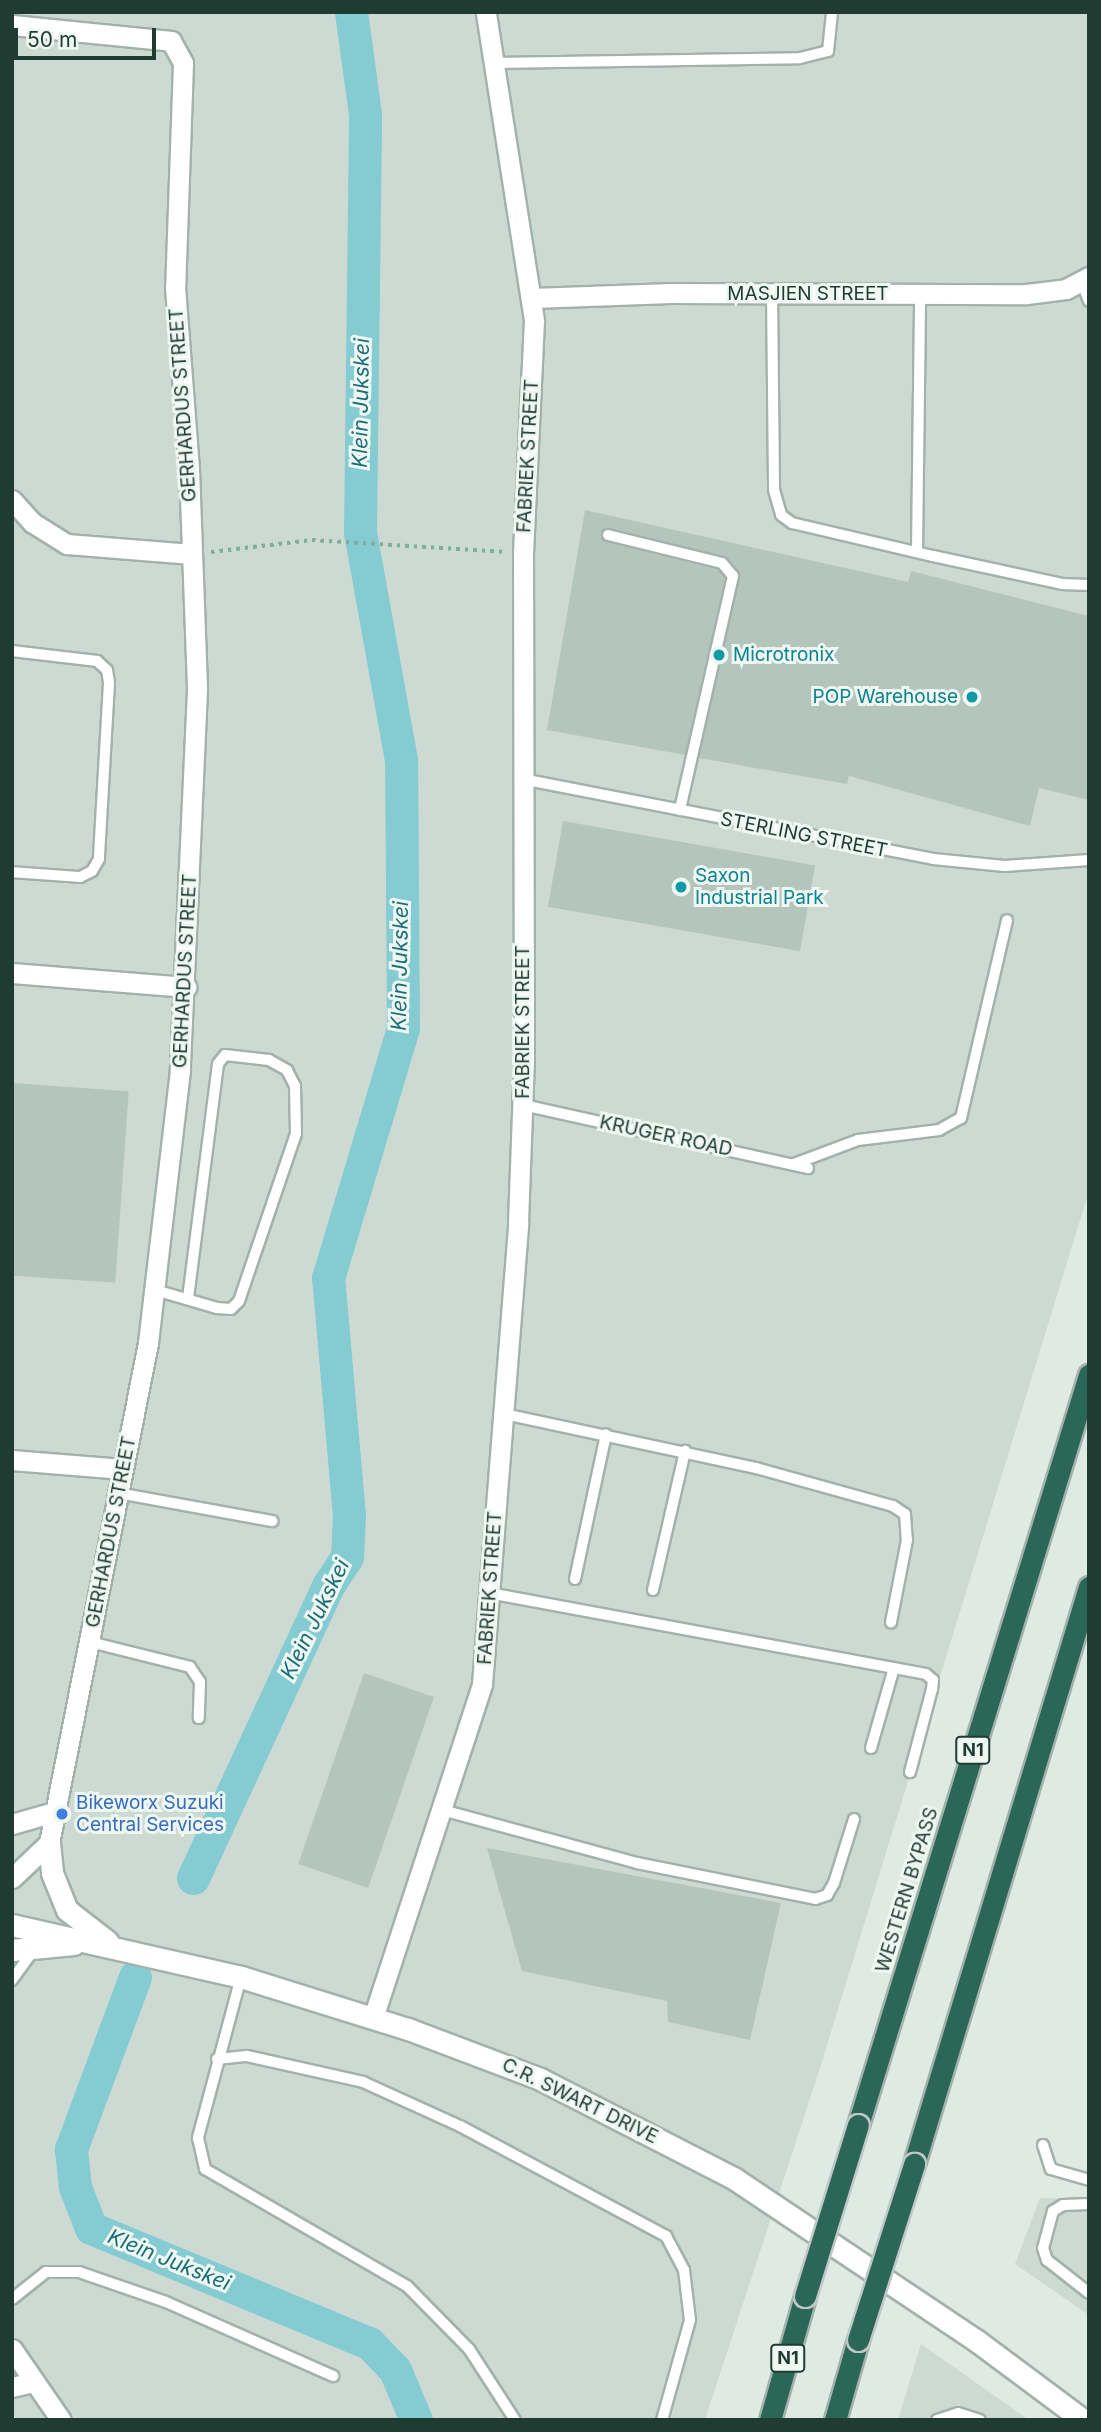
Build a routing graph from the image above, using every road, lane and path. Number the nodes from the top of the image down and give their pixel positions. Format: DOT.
graph roads {
  1 [pos="486,12"];
  2 [pos="832,12"];
  3 [pos="12,25"];
  4 [pos="494,63"];
  5 [pos="1086,287"];
  6 [pos="772,293"];
  7 [pos="920,294"];
  8 [pos="533,298"];
  9 [pos="12,500"];
  10 [pos="608,535"];
  11 [pos="917,552"];
  12 [pos="523,553"];
  13 [pos="192,554"];
  14 [pos="1089,585"];
  15 [pos="12,651"];
  16 [pos="522,779"];
  17 [pos="680,810"];
  18 [pos="1089,860"];
  19 [pos="12,872"];
  20 [pos="1007,919"];
  21 [pos="12,973"];
  22 [pos="186,987"];
  23 [pos="523,1105"];
  24 [pos="794,1164"];
  25 [pos="808,1168"];
  26 [pos="155,1290"];
  27 [pos="188,1299"];
  28 [pos="1089,1375"];
  29 [pos="504,1414"];
  30 [pos="606,1434"];
  31 [pos="685,1451"];
  32 [pos="12,1460"];
  33 [pos="123,1469"];
  34 [pos="118,1493"];
  35 [pos="272,1521"];
  36 [pos="575,1578"];
  37 [pos="1089,1587"];
  38 [pos="653,1590"];
  39 [pos="489,1593"];
  40 [pos="891,1622"];
  41 [pos="90,1642"];
  42 [pos="894,1668"];
  43 [pos="199,1718"];
  44 [pos="872,1748"];
  45 [pos="909,1772"];
  46 [pos="442,1810"];
  47 [pos="54,1812"];
  48 [pos="854,1819"];
  49 [pos="12,1824"];
  50 [pos="49,1843"];
  51 [pos="12,1878"];
  52 [pos="12,1925"];
  53 [pos="104,1943"];
  54 [pos="35,1948"];
  55 [pos="12,1950"];
  56 [pos="241,1977"];
  57 [pos="12,1980"];
  58 [pos="373,2018"];
  59 [pos="217,2059"];
  60 [pos="1043,2145"];
  61 [pos="1089,2180"];
  62 [pos="1089,2204"];
  63 [pos="1089,2293"];
  64 [pos="12,2299"];
  65 [pos="12,2349"];
  66 [pos="333,2376"];
  67 [pos="34,2382"];
  68 [pos="12,2387"];
  69 [pos="61,2420"];
  70 [pos="515,2420"];
  71 [pos="662,2420"];
  72 [pos="770,2420"];
  73 [pos="835,2420"];
  74 [pos="937,2420"];
  75 [pos="980,2420"];
  76 [pos="1083,2420"];
  1 -- 4 [label="street, FABRIEK STREET"];
  2 -- 4 [label="lane"];
  3 -- 13 [label="street, GERHARDUS STREET"];
  4 -- 8 [label="street, FABRIEK STREET"];
  5 -- 7 [label="street, MASJIEN STREET"];
  6 -- 7 [label="street, MASJIEN STREET"];
  6 -- 8 [label="street, MASJIEN STREET"];
  6 -- 11 [label="lane"];
  7 -- 11 [label="lane"];
  8 -- 12 [label="street, FABRIEK STREET"];
  9 -- 13 [label="street"];
  10 -- 17 [label="lane"];
  11 -- 14 [label="lane"];
  12 -- 13 [label="path"];
  12 -- 16 [label="street, FABRIEK STREET"];
  13 -- 22 [label="street, GERHARDUS STREET"];
  15 -- 19 [label="lane"];
  16 -- 17 [label="lane, STERLING STREET"];
  16 -- 23 [label="street, FABRIEK STREET"];
  17 -- 18 [label="lane, STERLING STREET"];
  20 -- 24 [label="lane"];
  21 -- 22 [label="street"];
  22 -- 26 [label="street, GERHARDUS STREET"];
  23 -- 24 [label="lane, KRUGER ROAD"];
  23 -- 29 [label="street, FABRIEK STREET"];
  24 -- 25 [label="lane, KRUGER ROAD"];
  26 -- 27 [label="lane"];
  26 -- 33 [label="street, GERHARDUS STREET"];
  27 -- 27 [label="lane"];
  28 -- 72 [label="highway, WESTERN BYPASS / N1, bridge"];
  29 -- 30 [label="lane"];
  29 -- 39 [label="street, FABRIEK STREET"];
  30 -- 31 [label="lane"];
  30 -- 36 [label="lane"];
  31 -- 38 [label="lane"];
  31 -- 40 [label="lane"];
  32 -- 33 [label="street"];
  33 -- 34 [label="street, GERHARDUS STREET"];
  34 -- 35 [label="lane"];
  34 -- 41 [label="street, GERHARDUS STREET"];
  37 -- 73 [label="highway, bridge"];
  39 -- 42 [label="lane"];
  39 -- 46 [label="street, FABRIEK STREET"];
  41 -- 43 [label="lane"];
  41 -- 47 [label="street, GERHARDUS STREET"];
  42 -- 44 [label="lane"];
  42 -- 45 [label="lane"];
  46 -- 48 [label="lane"];
  46 -- 58 [label="street, FABRIEK STREET"];
  47 -- 49 [label="street"];
  47 -- 50 [label="street, GERHARDUS STREET"];
  50 -- 51 [label="street"];
  50 -- 53 [label="street"];
  52 -- 53 [label="street, C.R. SWART DRIVE"];
  53 -- 54 [label="street"];
  53 -- 56 [label="street, C.R. SWART DRIVE"];
  54 -- 55 [label="street"];
  54 -- 57 [label="lane"];
  56 -- 58 [label="street, C.R. SWART DRIVE"];
  56 -- 59 [label="lane"];
  58 -- 76 [label="street, C.R. SWART DRIVE"];
  59 -- 70 [label="lane"];
  59 -- 71 [label="lane"];
  60 -- 61 [label="lane"];
  62 -- 63 [label="lane"];
  64 -- 66 [label="lane"];
  65 -- 67 [label="street"];
  67 -- 68 [label="street"];
  67 -- 69 [label="street"];
  74 -- 75 [label="lane"];
}
